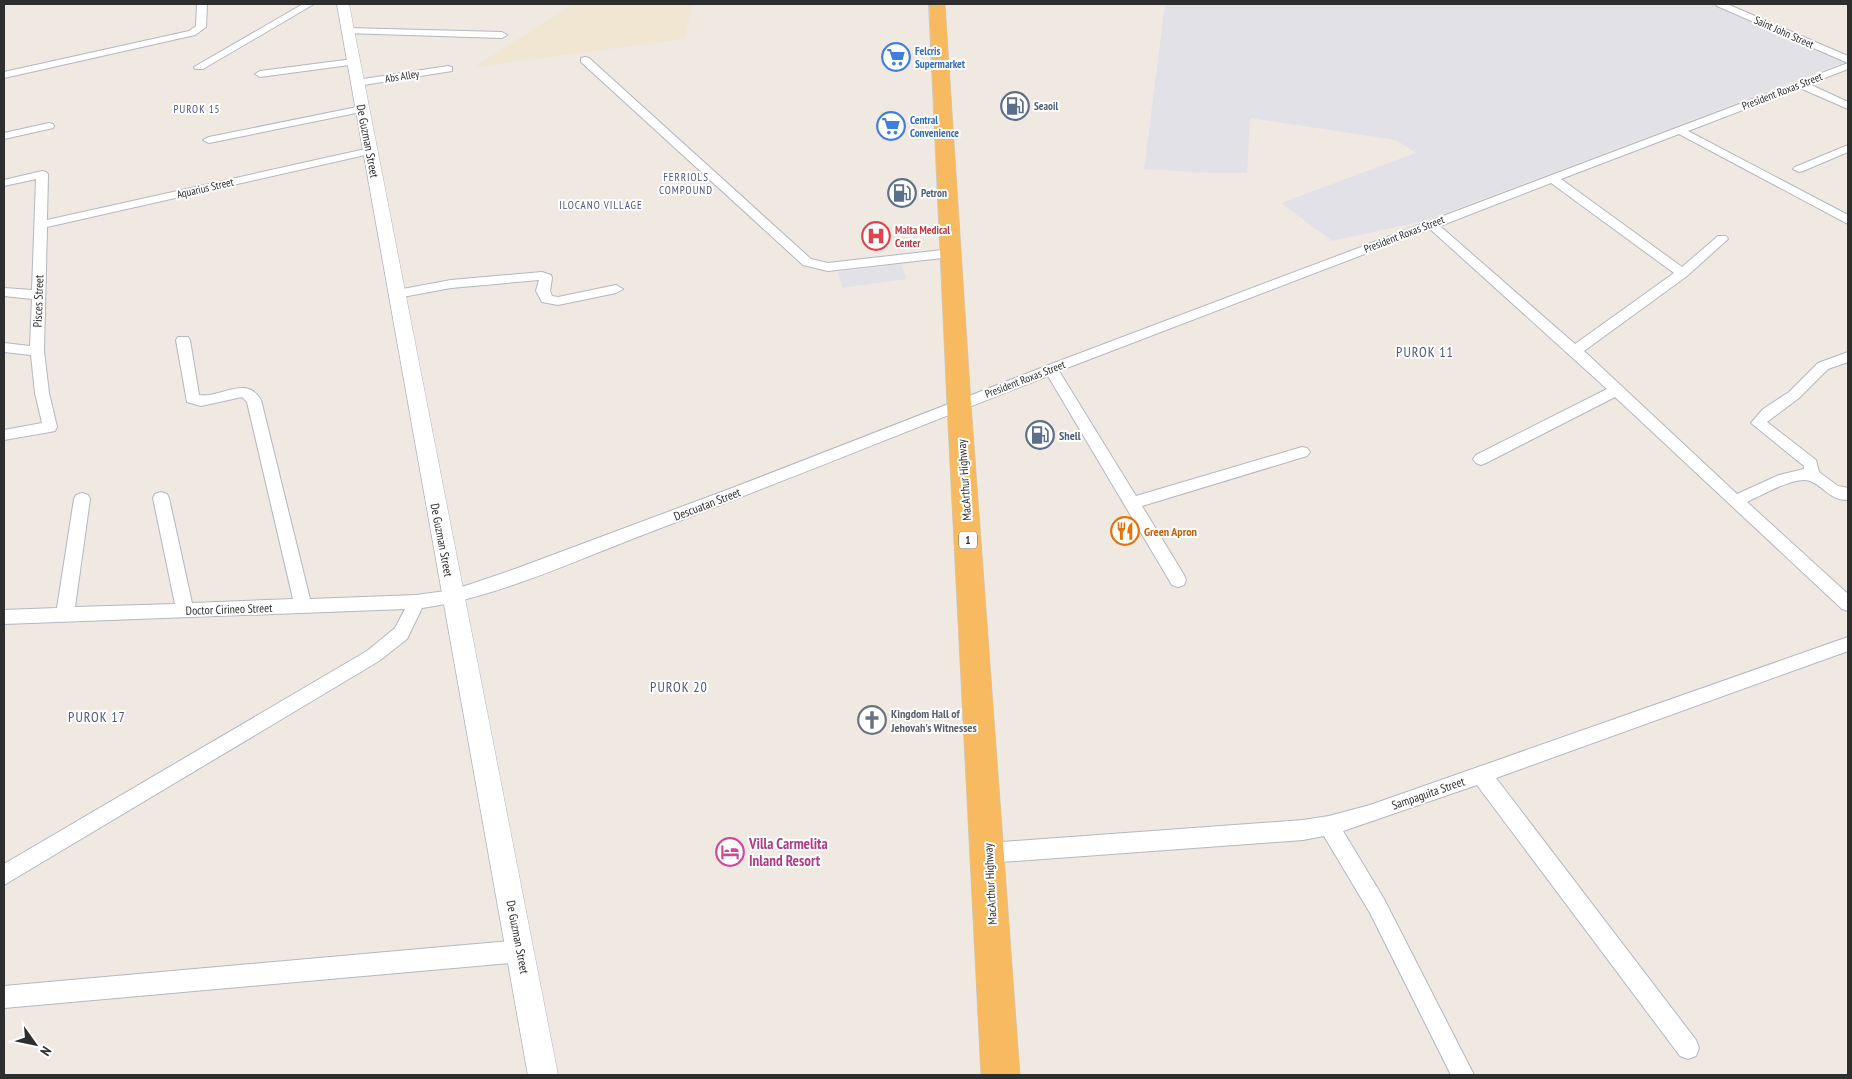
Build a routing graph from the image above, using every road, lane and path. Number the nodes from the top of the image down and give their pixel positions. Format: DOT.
graph roads {
  1 [pos="202,4"];
  2 [pos="309,4"];
  3 [pos="342,4"];
  4 [pos="937,4"];
  5 [pos="1720,4"];
  6 [pos="348,31"];
  7 [pos="502,36"];
  8 [pos="585,60"];
  9 [pos="1848,60"];
  10 [pos="353,62"];
  11 [pos="1848,66"];
  12 [pos="199,67"];
  13 [pos="448,69"];
  14 [pos="260,74"];
  15 [pos="4,75"];
  16 [pos="357,83"];
  17 [pos="1804,83"];
  18 [pos="1848,99"];
  19 [pos="1848,106"];
  20 [pos="362,109"];
  21 [pos="49,126"];
  22 [pos="1680,130"];
  23 [pos="4,136"];
  24 [pos="209,140"];
  25 [pos="1848,148"];
  26 [pos="370,151"];
  27 [pos="1799,169"];
  28 [pos="1551,178"];
  29 [pos="4,183"];
  30 [pos="1848,220"];
  31 [pos="1431,224"];
  32 [pos="40,225"];
  33 [pos="1722,239"];
  34 [pos="951,253"];
  35 [pos="1682,272"];
  36 [pos="616,289"];
  37 [pos="4,292"];
  38 [pos="396,294"];
  39 [pos="38,295"];
  40 [pos="183,340"];
  41 [pos="4,348"];
  42 [pos="37,351"];
  43 [pos="1575,351"];
  44 [pos="1848,357"];
  45 [pos="1051,369"];
  46 [pos="1616,390"];
  47 [pos="959,404"];
  48 [pos="4,435"];
  49 [pos="1302,452"];
  50 [pos="1481,458"];
  51 [pos="1811,475"];
  52 [pos="1848,494"];
  53 [pos="161,498"];
  54 [pos="82,499"];
  55 [pos="1735,501"];
  56 [pos="1132,503"];
  57 [pos="1178,580"];
  58 [pos="453,597"];
  59 [pos="416,602"];
  60 [pos="1848,604"];
  61 [pos="303,606"];
  62 [pos="185,611"];
  63 [pos="65,615"];
  64 [pos="4,617"];
  65 [pos="1848,644"];
  66 [pos="1481,774"];
  67 [pos="1329,826"];
  68 [pos="988,853"];
  69 [pos="4,875"];
  70 [pos="521,952"];
  71 [pos="4,997"];
  72 [pos="1688,1048"];
  73 [pos="543,1075"];
  74 [pos="1001,1075"];
  75 [pos="1463,1075"];
  1 -- 15 [label="street"];
  2 -- 12 [label="street"];
  3 -- 6 [label="street, De Guzman Street"];
  4 -- 34 [label="highway, MacArthur Highway / 1"];
  5 -- 9 [label="street, Saint John Street"];
  6 -- 7 [label="street"];
  6 -- 10 [label="street, De Guzman Street"];
  8 -- 34 [label="street"];
  10 -- 14 [label="street"];
  10 -- 16 [label="street, De Guzman Street"];
  11 -- 17 [label="street, President Roxas Street"];
  13 -- 16 [label="street, Abs Alley"];
  16 -- 20 [label="street, De Guzman Street"];
  17 -- 18 [label="street"];
  17 -- 19 [label="street"];
  17 -- 22 [label="street, President Roxas Street"];
  20 -- 24 [label="street"];
  20 -- 26 [label="street, De Guzman Street"];
  21 -- 23 [label="street"];
  22 -- 28 [label="street, President Roxas Street"];
  22 -- 30 [label="street"];
  25 -- 27 [label="street"];
  26 -- 32 [label="street, Aquarius Street"];
  26 -- 38 [label="street, De Guzman Street"];
  28 -- 31 [label="street, President Roxas Street"];
  28 -- 35 [label="street"];
  29 -- 32 [label="street, Pisces Street"];
  31 -- 43 [label="street"];
  31 -- 45 [label="street, President Roxas Street"];
  32 -- 39 [label="street, Pisces Street"];
  33 -- 35 [label="street"];
  34 -- 47 [label="highway, MacArthur Highway / 1"];
  35 -- 43 [label="street"];
  36 -- 38 [label="street"];
  37 -- 39 [label="street"];
  38 -- 58 [label="street, De Guzman Street"];
  39 -- 42 [label="street, Pisces Street"];
  40 -- 61 [label="street"];
  41 -- 42 [label="street"];
  42 -- 48 [label="street, Pisces Street"];
  43 -- 46 [label="street"];
  44 -- 51 [label="street"];
  45 -- 47 [label="street, President Roxas Street"];
  45 -- 56 [label="street"];
  46 -- 50 [label="street"];
  46 -- 55 [label="street"];
  47 -- 58 [label="street, Descuatan Street"];
  47 -- 68 [label="highway, MacArthur Highway / 1"];
  49 -- 56 [label="street"];
  51 -- 52 [label="street"];
  51 -- 55 [label="street"];
  53 -- 62 [label="street"];
  54 -- 63 [label="street"];
  55 -- 60 [label="street"];
  56 -- 57 [label="street"];
  58 -- 59 [label="street, Doctor Cirineo Street"];
  58 -- 70 [label="street, De Guzman Street"];
  59 -- 61 [label="street, Doctor Cirineo Street"];
  59 -- 69 [label="street"];
  61 -- 62 [label="street, Doctor Cirineo Street"];
  62 -- 63 [label="street, Doctor Cirineo Street"];
  63 -- 64 [label="street, Doctor Cirineo Street"];
  65 -- 66 [label="street, Sampaguita Street"];
  66 -- 67 [label="street, Sampaguita Street"];
  66 -- 72 [label="street"];
  67 -- 68 [label="street, Sampaguita Street"];
  67 -- 75 [label="street"];
  68 -- 74 [label="highway, MacArthur Highway / 1"];
  70 -- 71 [label="street"];
  70 -- 73 [label="street, De Guzman Street"];
}
